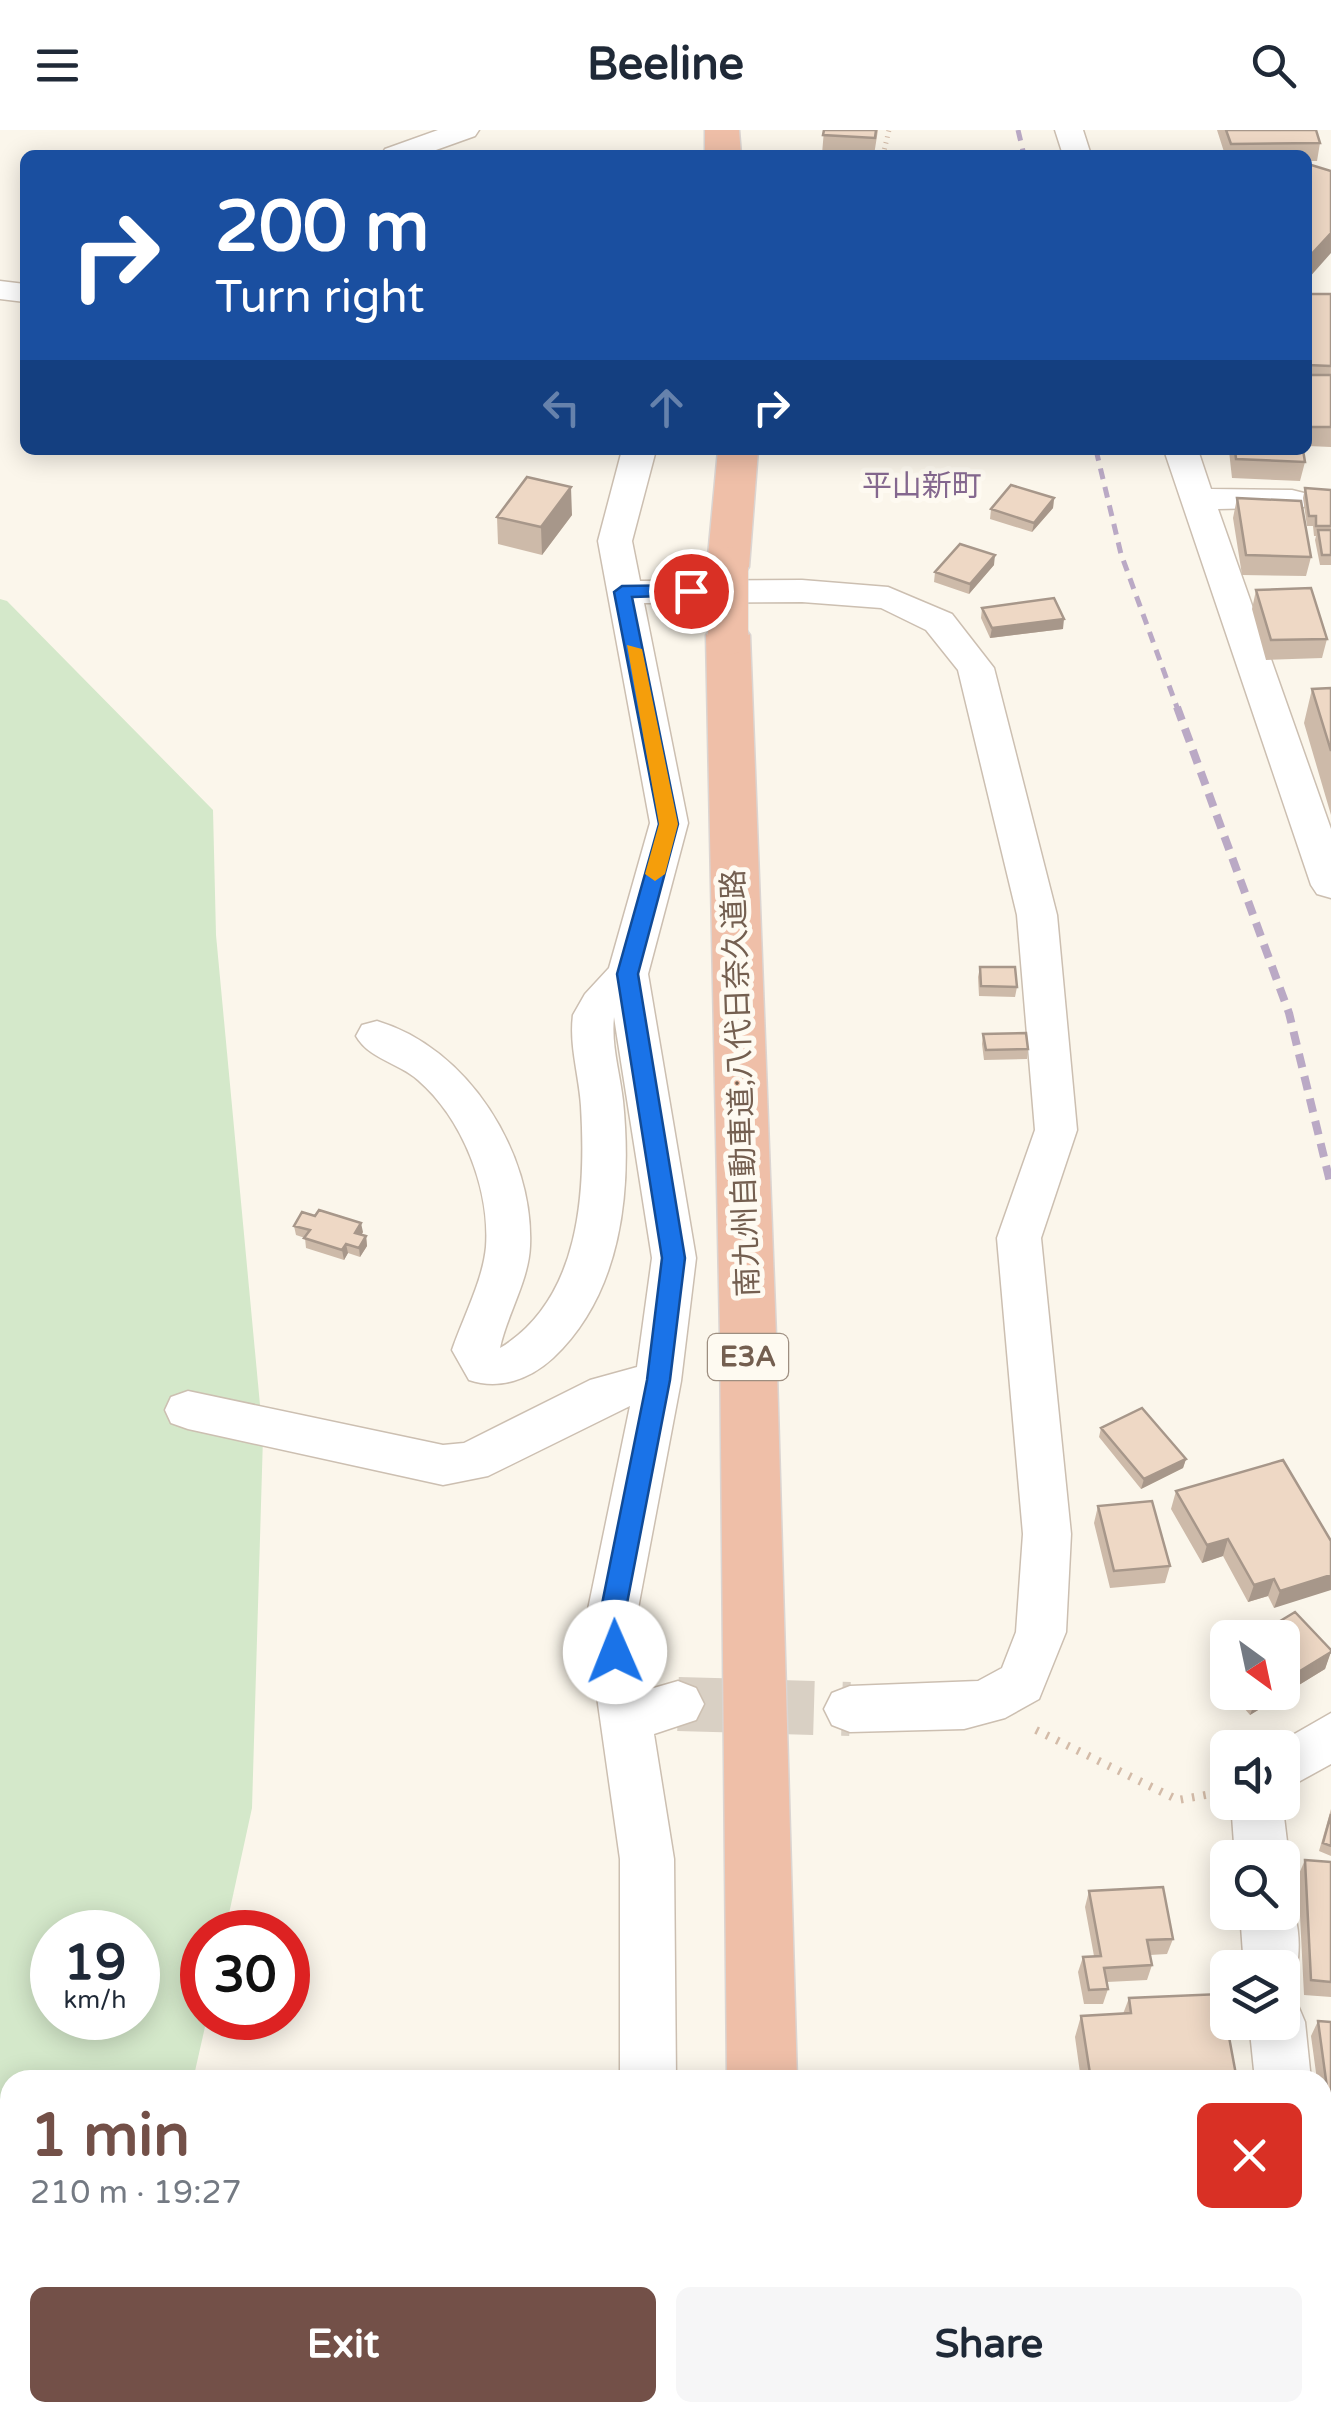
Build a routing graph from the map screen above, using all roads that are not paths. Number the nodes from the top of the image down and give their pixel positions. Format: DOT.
graph roads {
  1 [pos="464,130"];
  2 [pos="409,150"];
  3 [pos="637,455"];
  4 [pos="724,455"];
  5 [pos="738,455"];
  6 [pos="1184,455"];
  7 [pos="1200,498"];
  8 [pos="1292,500"];
  9 [pos="728,567"];
  10 [pos="622,592"];
  11 [pos="1331,885"];
  12 [pos="628,974"];
  13 [pos="377,1036"];
  14 [pos="658,1380"];
  15 [pos="188,1410"];
  16 [pos="678,1704"];
  17 [pos="850,1709"];
  18 [pos="624,1720"];
  19 [pos="1331,1736"];
  20 [pos="1300,1756"];
  21 [pos="1279,2040"];
  22 [pos="648,2070"];
  23 [pos="762,2070"];
  24 [pos="1281,2070"];
  1 -- 2 [label="street"];
  3 -- 10 [label="street"];
  4 -- 9 [label="highway, 南九州自動車道;八代日奈久道路 / E3A"];
  5 -- 9 [label="highway, 南九州自動車道;八代日奈久道路 / E3A"];
  6 -- 7 [label="street"];
  7 -- 8 [label="street"];
  7 -- 11 [label="street"];
  9 -- 23 [label="highway, 南九州自動車道;八代日奈久道路 / E3A, bridge"];
  10 -- 12 [label="street"];
  10 -- 17 [label="street"];
  12 -- 13 [label="street"];
  12 -- 14 [label="street"];
  14 -- 15 [label="street"];
  14 -- 18 [label="street"];
  16 -- 18 [label="street"];
  18 -- 22 [label="street"];
  19 -- 20 [label="street"];
  21 -- 24 [label="street"];
}
